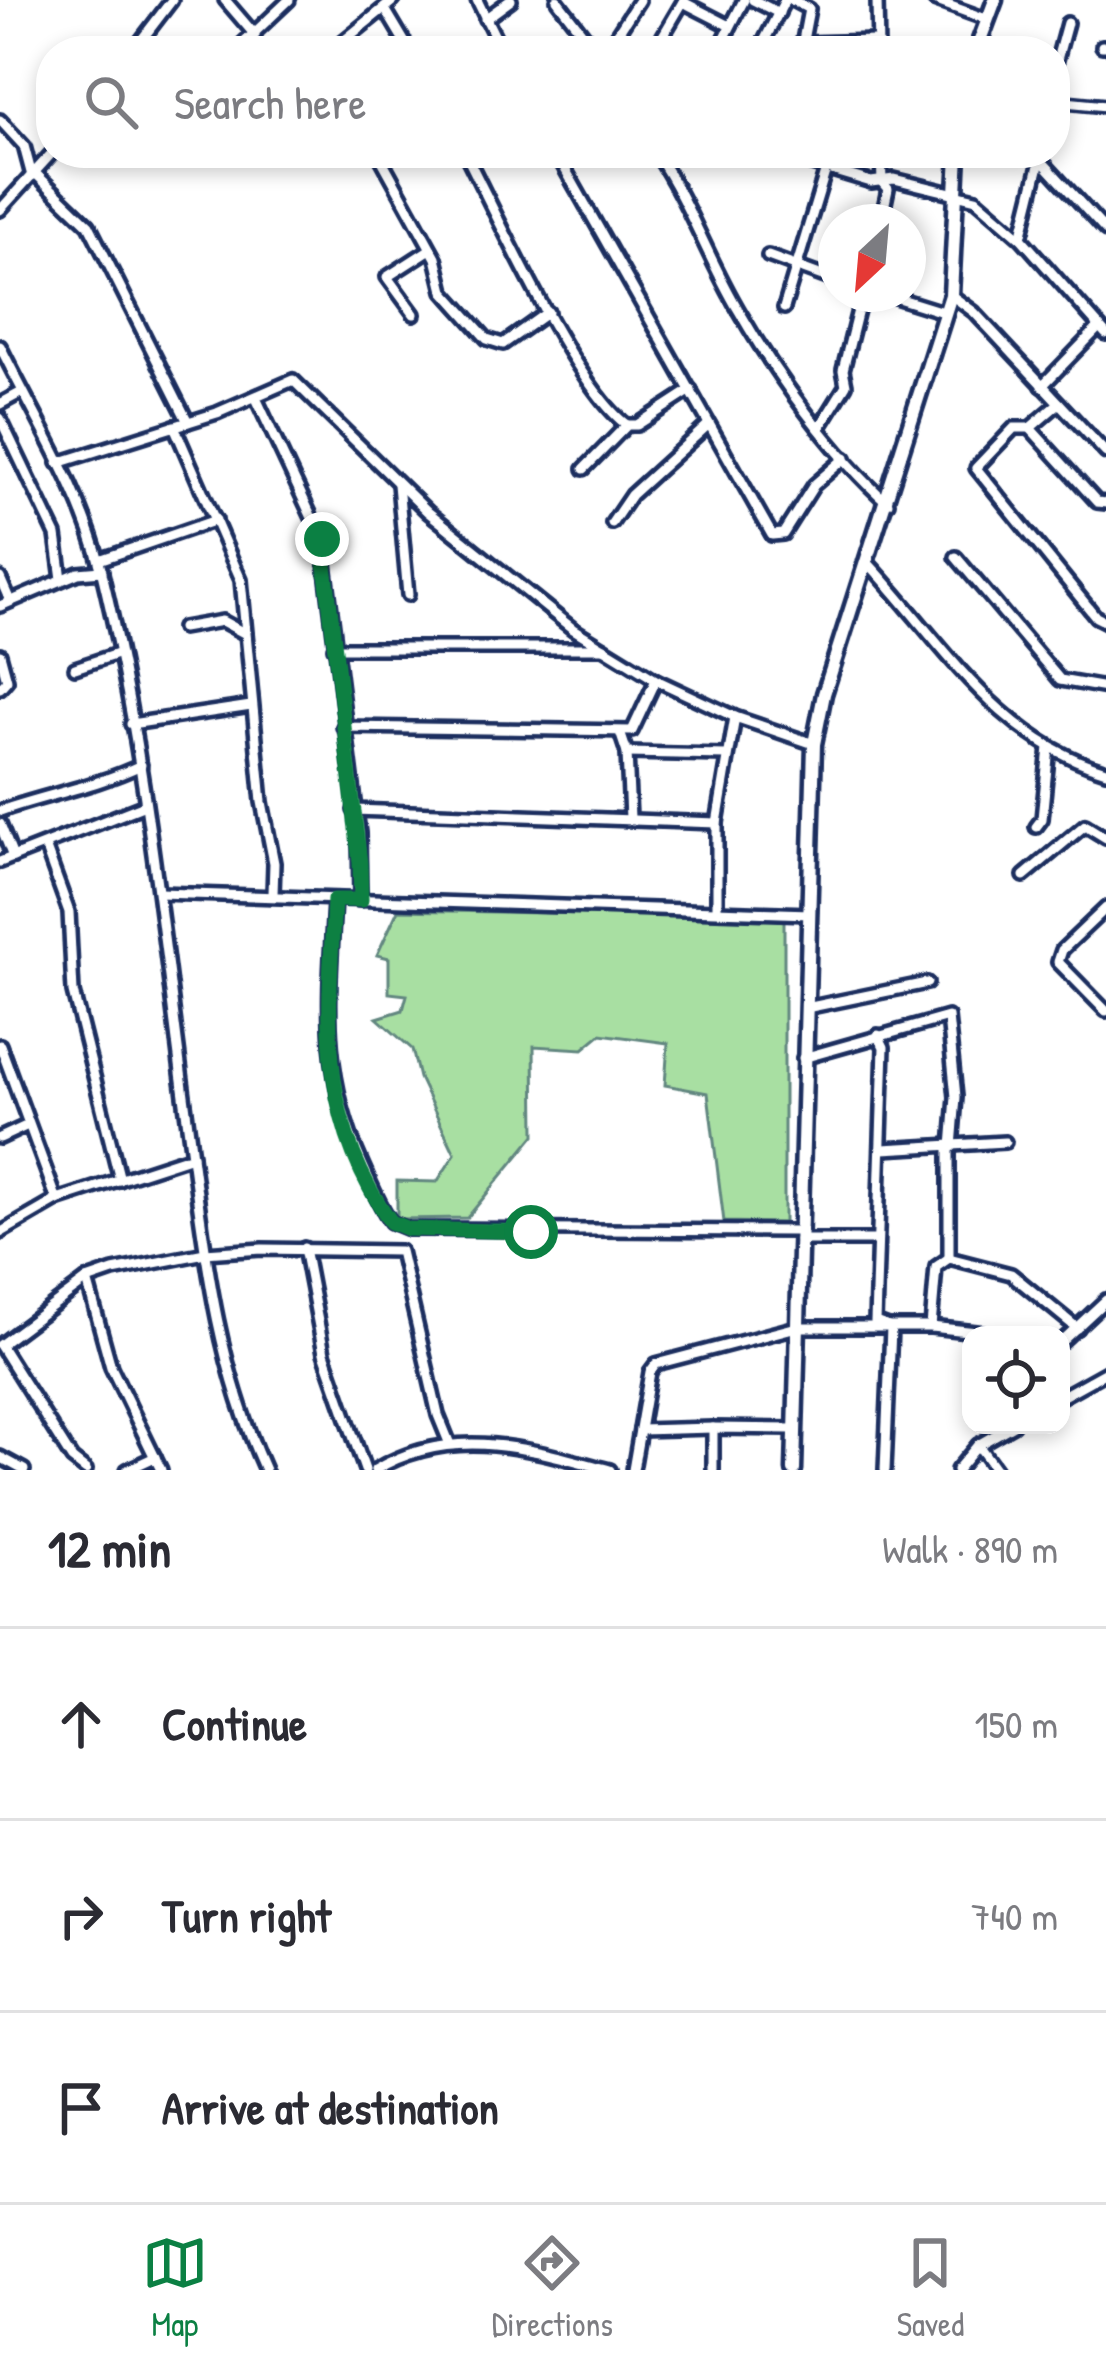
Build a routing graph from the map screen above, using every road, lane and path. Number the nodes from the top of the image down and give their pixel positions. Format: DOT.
graph roads {
  1 [pos="172,0"];
  2 [pos="226,0"];
  3 [pos="289,0"];
  4 [pos="477,0"];
  5 [pos="511,0"];
  6 [pos="639,0"];
  7 [pos="744,0"];
  8 [pos="753,0"];
  9 [pos="789,0"];
  10 [pos="877,0"];
  11 [pos="934,0"];
  12 [pos="994,0"];
  13 [pos="559,1"];
  14 [pos="684,1"];
  15 [pos="389,4"];
  16 [pos="779,14"];
  17 [pos="485,19"];
  18 [pos="986,19"];
  19 [pos="1067,23"];
  20 [pos="730,26"];
  21 [pos="255,35"];
  22 [pos="144,36"];
  23 [pos="351,36"];
  24 [pos="403,36"];
  25 [pos="494,36"];
  26 [pos="585,36"];
  27 [pos="616,36"];
  28 [pos="663,36"];
  29 [pos="725,36"];
  30 [pos="767,36"];
  31 [pos="805,36"];
  32 [pos="876,36"];
  33 [pos="981,36"];
  34 [pos="1064,36"];
  35 [pos="1070,102"];
  36 [pos="1106,106"];
  37 [pos="0,121"];
  38 [pos="39,168"];
  39 [pos="386,168"];
  40 [pos="473,168"];
  41 [pos="565,168"];
  42 [pos="666,168"];
  43 [pos="882,168"];
  44 [pos="958,168"];
  45 [pos="1038,168"];
  46 [pos="1051,168"];
  47 [pos="826,169"];
  48 [pos="33,175"];
  49 [pos="882,182"];
  50 [pos="957,191"];
  51 [pos="885,204"];
  52 [pos="0,210"];
  53 [pos="1106,231"];
  54 [pos="1021,238"];
  55 [pos="429,250"];
  56 [pos="768,256"];
  57 [pos="797,269"];
  58 [pos="818,275"];
  59 [pos="951,295"];
  60 [pos="926,307"];
  61 [pos="784,308"];
  62 [pos="548,312"];
  63 [pos="858,312"];
  64 [pos="946,313"];
  65 [pos="414,314"];
  66 [pos="1103,331"];
  67 [pos="0,346"];
  68 [pos="1042,386"];
  69 [pos="691,390"];
  70 [pos="22,392"];
  71 [pos="256,398"];
  72 [pos="1059,403"];
  73 [pos="0,404"];
  74 [pos="0,418"];
  75 [pos="188,422"];
  76 [pos="710,424"];
  77 [pos="627,425"];
  78 [pos="174,426"];
  79 [pos="820,427"];
  80 [pos="1030,428"];
  81 [pos="1106,453"];
  82 [pos="845,458"];
  83 [pos="58,463"];
  84 [pos="584,470"];
  85 [pos="398,484"];
  86 [pos="888,503"];
  87 [pos="1106,503"];
  88 [pos="216,520"];
  89 [pos="612,523"];
  90 [pos="956,557"];
  91 [pos="868,564"];
  92 [pos="100,565"];
  93 [pos="0,578"];
  94 [pos="62,579"];
  95 [pos="408,595"];
  96 [pos="5,604"];
  97 [pos="1106,622"];
  98 [pos="182,628"];
  99 [pos="244,633"];
  100 [pos="334,648"];
  101 [pos="604,648"];
  102 [pos="0,653"];
  103 [pos="117,654"];
  104 [pos="76,668"];
  105 [pos="656,680"];
  106 [pos="0,688"];
  107 [pos="1106,688"];
  108 [pos="251,706"];
  109 [pos="735,717"];
  110 [pos="131,724"];
  111 [pos="343,727"];
  112 [pos="620,732"];
  113 [pos="814,744"];
  114 [pos="1049,747"];
  115 [pos="627,753"];
  116 [pos="726,755"];
  117 [pos="141,765"];
  118 [pos="1106,771"];
  119 [pos="145,805"];
  120 [pos="354,810"];
  121 [pos="0,811"];
  122 [pos="629,818"];
  123 [pos="717,823"];
  124 [pos="0,824"];
  125 [pos="1036,827"];
  126 [pos="1106,838"];
  127 [pos="45,846"];
  128 [pos="13,857"];
  129 [pos="0,862"];
  130 [pos="1024,876"];
  131 [pos="158,893"];
  132 [pos="273,894"];
  133 [pos="334,900"];
  134 [pos="361,900"];
  135 [pos="1106,908"];
  136 [pos="717,909"];
  137 [pos="810,914"];
  138 [pos="927,982"];
  139 [pos="806,1008"];
  140 [pos="1106,1011"];
  141 [pos="878,1035"];
  142 [pos="0,1045"];
  143 [pos="803,1058"];
  144 [pos="28,1125"];
  145 [pos="0,1138"];
  146 [pos="1005,1142"];
  147 [pos="950,1147"];
  148 [pos="883,1149"];
  149 [pos="192,1156"];
  150 [pos="120,1180"];
  151 [pos="57,1200"];
  152 [pos="0,1233"];
  153 [pos="797,1235"];
  154 [pos="877,1240"];
  155 [pos="304,1248"];
  156 [pos="205,1253"];
  157 [pos="949,1258"];
  158 [pos="87,1280"];
  159 [pos="1106,1300"];
  160 [pos="797,1327"];
  161 [pos="931,1327"];
  162 [pos="891,1328"];
  163 [pos="1077,1328"];
  164 [pos="962,1330"];
  165 [pos="1070,1334"];
  166 [pos="1106,1372"];
  167 [pos="1070,1392"];
  168 [pos="713,1428"];
  169 [pos="793,1429"];
  170 [pos="640,1430"];
  171 [pos="984,1434"];
  172 [pos="997,1434"];
  173 [pos="449,1442"];
  174 [pos="980,1444"];
  175 [pos="0,1457"];
  176 [pos="155,1457"];
  177 [pos="370,1468"];
  178 [pos="24,1470"];
  179 [pos="86,1470"];
  180 [pos="128,1470"];
  181 [pos="161,1470"];
  182 [pos="265,1470"];
  183 [pos="610,1470"];
  184 [pos="634,1470"];
  185 [pos="713,1470"];
  186 [pos="794,1470"];
  187 [pos="884,1470"];
  188 [pos="957,1470"];
  189 [pos="996,1470"];
  1 -- 22 [label="street"];
  2 -- 21 [label="street"];
  3 -- 21 [label="street"];
  4 -- 17 [label="street"];
  5 -- 17 [label="street"];
  6 -- 27 [label="street"];
  7 -- 20 [label="street"];
  8 -- 16 [label="street"];
  9 -- 16 [label="street"];
  9 -- 31 [label="street"];
  10 -- 32 [label="street"];
  11 -- 18 [label="street"];
  12 -- 18 [label="main road"];
  13 -- 26 [label="street"];
  14 -- 20 [label="street"];
  14 -- 28 [label="street"];
  15 -- 23 [label="street"];
  15 -- 24 [label="street"];
  16 -- 30 [label="street"];
  17 -- 25 [label="street"];
  18 -- 33 [label="main road"];
  19 -- 34 [label="street"];
  20 -- 29 [label="street"];
  35 -- 36 [label="street"];
  37 -- 48 [label="street"];
  38 -- 48 [label="street"];
  39 -- 55 [label="street"];
  40 -- 62 [label="street"];
  41 -- 69 [label="street"];
  42 -- 79 [label="street"];
  43 -- 49 [label="street"];
  44 -- 50 [label="main road"];
  45 -- 54 [label="street"];
  46 -- 53 [label="street"];
  47 -- 49 [label="street"];
  47 -- 57 [label="street"];
  48 -- 52 [label="street"];
  48 -- 75 [label="street"];
  49 -- 50 [label="street"];
  49 -- 51 [label="street"];
  50 -- 54 [label="street"];
  50 -- 59 [label="main road"];
  54 -- 66 [label="street"];
  55 -- 62 [label="street"];
  55 -- 65 [label="street"];
  56 -- 57 [label="street"];
  57 -- 58 [label="street"];
  57 -- 61 [label="street"];
  59 -- 64 [label="main road"];
  59 -- 68 [label="street"];
  60 -- 64 [label="street"];
  62 -- 77 [label="street"];
  63 -- 79 [label="street"];
  64 -- 86 [label="main road"];
  66 -- 68 [label="street"];
  67 -- 70 [label="street"];
  68 -- 72 [label="street"];
  69 -- 76 [label="street"];
  69 -- 77 [label="street"];
  70 -- 73 [label="street"];
  70 -- 83 [label="street"];
  71 -- 75 [label="street"];
  71 -- 85 [label="street"];
  71 -- 100 [label="street"];
  72 -- 80 [label="street"];
  72 -- 81 [label="street"];
  74 -- 94 [label="street"];
  75 -- 78 [label="street"];
  76 -- 82 [label="street"];
  76 -- 89 [label="street"];
  77 -- 84 [label="street"];
  78 -- 83 [label="street"];
  78 -- 88 [label="street"];
  79 -- 82 [label="street"];
  80 -- 87 [label="street"];
  80 -- 97 [label="street"];
  82 -- 86 [label="street"];
  83 -- 92 [label="street"];
  85 -- 95 [label="street"];
  85 -- 101 [label="street"];
  86 -- 91 [label="main road"];
  88 -- 92 [label="street"];
  88 -- 99 [label="street"];
  90 -- 107 [label="street"];
  91 -- 113 [label="main road"];
  91 -- 114 [label="street"];
  92 -- 94 [label="street"];
  92 -- 103 [label="street"];
  93 -- 96 [label="street"];
  94 -- 96 [label="street"];
  98 -- 99 [label="street"];
  99 -- 108 [label="street"];
  100 -- 101 [label="street"];
  100 -- 111 [label="street"];
  101 -- 105 [label="street"];
  102 -- 106 [label="street"];
  103 -- 104 [label="street"];
  103 -- 110 [label="street"];
  105 -- 109 [label="street"];
  105 -- 112 [label="street"];
  108 -- 110 [label="street"];
  108 -- 132 [label="street"];
  109 -- 113 [label="street"];
  109 -- 116 [label="street"];
  110 -- 117 [label="street"];
  111 -- 112 [label="street"];
  111 -- 120 [label="street"];
  112 -- 115 [label="street"];
  113 -- 137 [label="main road"];
  114 -- 118 [label="street"];
  114 -- 125 [label="street"];
  115 -- 116 [label="street"];
  115 -- 122 [label="street"];
  116 -- 123 [label="street"];
  117 -- 119 [label="street"];
  117 -- 121 [label="street"];
  119 -- 127 [label="street"];
  119 -- 131 [label="street"];
  120 -- 122 [label="street"];
  120 -- 134 [label="street"];
  122 -- 123 [label="street"];
  123 -- 136 [label="street"];
  124 -- 128 [label="street"];
  126 -- 130 [label="street"];
  127 -- 128 [label="street"];
  127 -- 150 [label="street"];
  128 -- 129 [label="street"];
  131 -- 132 [label="street"];
  131 -- 149 [label="street"];
  132 -- 133 [label="street"];
  133 -- 134 [label="street"];
  133 -- 153 [label="street"];
  134 -- 136 [label="street"];
  135 -- 140 [label="street"];
  136 -- 137 [label="street"];
  137 -- 139 [label="main road"];
  138 -- 139 [label="street"];
  139 -- 143 [label="main road"];
  141 -- 143 [label="street"];
  141 -- 147 [label="street"];
  141 -- 148 [label="street"];
  142 -- 144 [label="street"];
  143 -- 153 [label="main road"];
  144 -- 145 [label="street"];
  144 -- 151 [label="street"];
  146 -- 147 [label="street"];
  147 -- 148 [label="street"];
  147 -- 157 [label="street"];
  148 -- 154 [label="street"];
  149 -- 150 [label="street"];
  149 -- 156 [label="street"];
  150 -- 151 [label="street"];
  151 -- 152 [label="street"];
  153 -- 154 [label="street"];
  153 -- 160 [label="main road"];
  154 -- 162 [label="street"];
  155 -- 156 [label="street"];
  155 -- 173 [label="street"];
  155 -- 177 [label="street"];
  156 -- 158 [label="street"];
  156 -- 182 [label="street"];
  157 -- 161 [label="street"];
  157 -- 163 [label="street"];
  158 -- 176 [label="street"];
  158 -- 179 [label="street"];
  159 -- 163 [label="street"];
  160 -- 162 [label="street"];
  160 -- 169 [label="main road"];
  160 -- 170 [label="street"];
  161 -- 162 [label="street"];
  161 -- 164 [label="street"];
  162 -- 187 [label="street"];
  163 -- 165 [label="street"];
  166 -- 167 [label="street"];
  168 -- 169 [label="street"];
  168 -- 170 [label="street"];
  168 -- 185 [label="street"];
  169 -- 186 [label="main road"];
  170 -- 184 [label="street"];
  171 -- 174 [label="street"];
  172 -- 174 [label="street"];
  173 -- 177 [label="street"];
  173 -- 183 [label="street"];
  174 -- 188 [label="street"];
  174 -- 189 [label="street"];
  175 -- 178 [label="street"];
  176 -- 180 [label="street"];
  176 -- 181 [label="street"];
}
